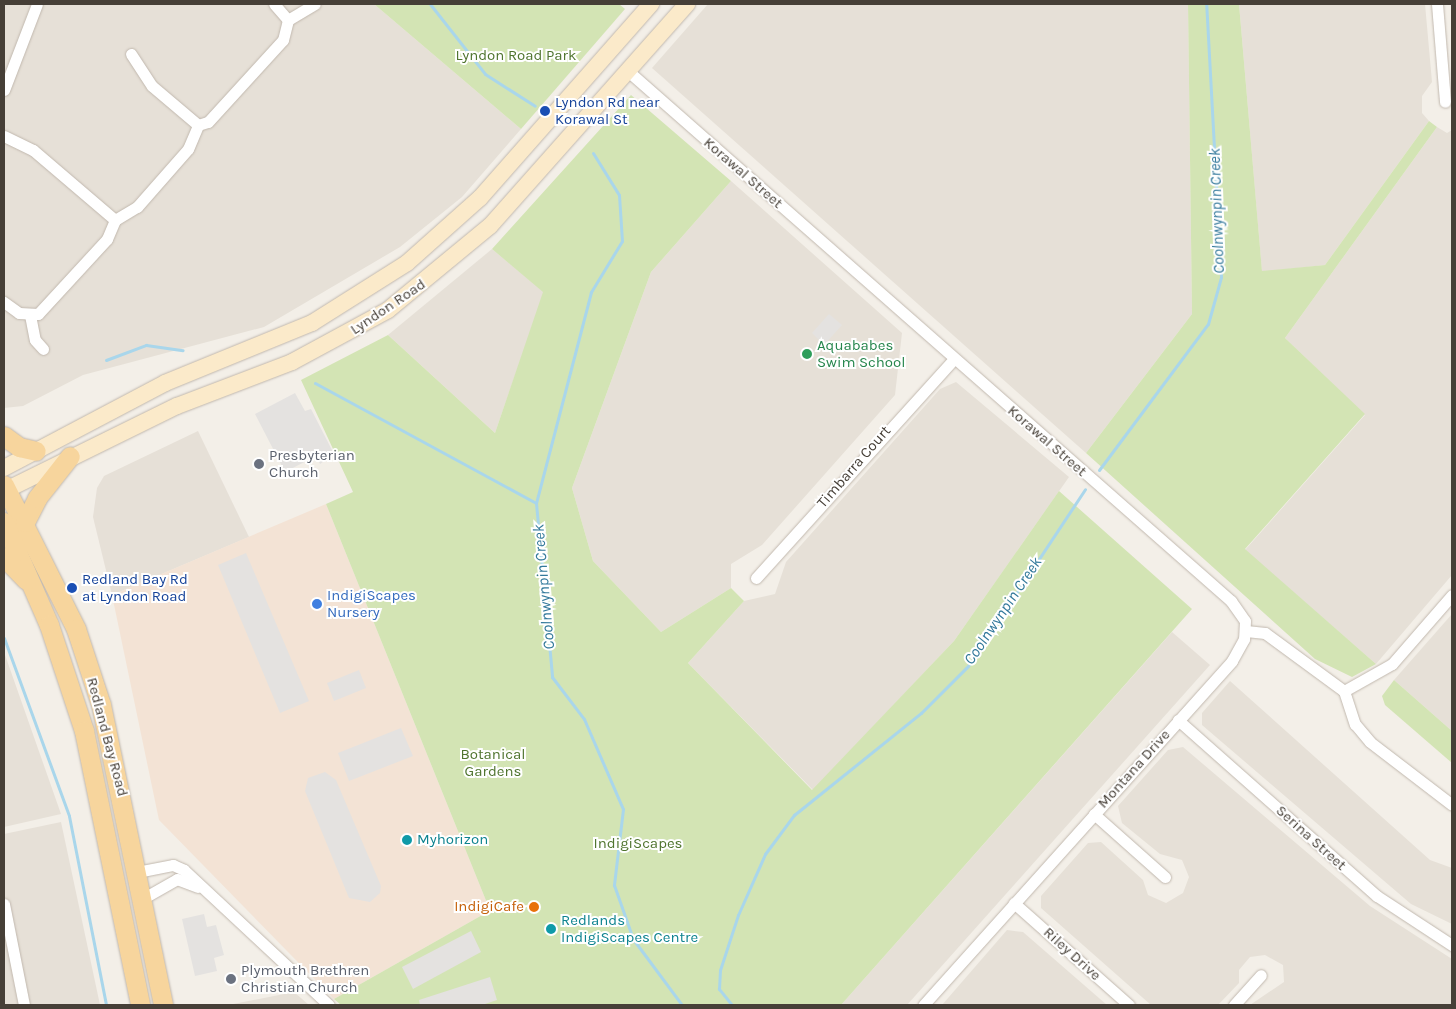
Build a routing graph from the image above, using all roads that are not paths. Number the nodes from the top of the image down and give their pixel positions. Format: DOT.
graph roads {
  1 [pos="37,4"];
  2 [pos="274,4"];
  3 [pos="314,4"];
  4 [pos="650,4"];
  5 [pos="687,4"];
  6 [pos="1437,4"];
  7 [pos="288,20"];
  8 [pos="607,53"];
  9 [pos="131,54"];
  10 [pos="628,71"];
  11 [pos="4,90"];
  12 [pos="1445,102"];
  13 [pos="198,125"];
  14 [pos="4,136"];
  15 [pos="115,220"];
  16 [pos="4,302"];
  17 [pos="30,315"];
  18 [pos="43,350"];
  19 [pos="954,359"];
  20 [pos="4,436"];
  21 [pos="36,451"];
  22 [pos="70,456"];
  23 [pos="4,468"];
  24 [pos="5,488"];
  25 [pos="4,522"];
  26 [pos="25,522"];
  27 [pos="4,557"];
  28 [pos="756,578"];
  29 [pos="32,586"];
  30 [pos="1452,595"];
  31 [pos="1246,631"];
  32 [pos="1344,691"];
  33 [pos="1178,720"];
  34 [pos="1452,805"];
  35 [pos="1094,814"];
  36 [pos="1165,877"];
  37 [pos="140,885"];
  38 [pos="117,888"];
  39 [pos="202,888"];
  40 [pos="1014,903"];
  41 [pos="4,904"];
  42 [pos="1452,945"];
  43 [pos="1260,975"];
  44 [pos="24,1005"];
  45 [pos="140,1005"];
  46 [pos="163,1005"];
  47 [pos="329,1005"];
  48 [pos="923,1005"];
  49 [pos="1129,1005"];
  50 [pos="1234,1005"];
  1 -- 11 [label="street"];
  2 -- 7 [label="street"];
  3 -- 7 [label="street"];
  4 -- 8 [label="main road, Lyndon Road"];
  5 -- 10 [label="main road, Lyndon Road"];
  6 -- 12 [label="street"];
  7 -- 13 [label="street"];
  8 -- 10 [label="main road"];
  8 -- 21 [label="main road, Lyndon Road"];
  9 -- 13 [label="street"];
  10 -- 19 [label="street, Korawal Street"];
  10 -- 22 [label="main road, Lyndon Road"];
  13 -- 15 [label="street"];
  14 -- 15 [label="street"];
  15 -- 17 [label="street"];
  16 -- 17 [label="street"];
  17 -- 18 [label="street"];
  19 -- 28 [label="street, Timbarra Court"];
  19 -- 31 [label="street, Korawal Street"];
  20 -- 21 [label="main road"];
  21 -- 23 [label="main road, Lyndon Road"];
  22 -- 24 [label="main road, Lyndon Road"];
  22 -- 26 [label="main road"];
  24 -- 26 [label="main road, Redland Bay Road"];
  25 -- 29 [label="main road, Redland Bay Road"];
  26 -- 37 [label="main road, Redland Bay Road"];
  27 -- 29 [label="main road"];
  29 -- 38 [label="main road, Redland Bay Road"];
  30 -- 32 [label="street"];
  31 -- 32 [label="street"];
  31 -- 33 [label="street, Montana Drive"];
  32 -- 34 [label="street"];
  33 -- 35 [label="street, Montana Drive"];
  33 -- 42 [label="street, Serina Street"];
  35 -- 36 [label="street"];
  35 -- 40 [label="street, Montana Drive"];
  37 -- 38 [label="main road"];
  37 -- 39 [label="street"];
  37 -- 39 [label="street"];
  37 -- 46 [label="main road, Redland Bay Road"];
  38 -- 45 [label="main road, Redland Bay Road"];
  39 -- 47 [label="street"];
  40 -- 48 [label="street, Montana Drive"];
  40 -- 49 [label="street, Riley Drive"];
  41 -- 44 [label="street"];
  43 -- 50 [label="street"];
}
